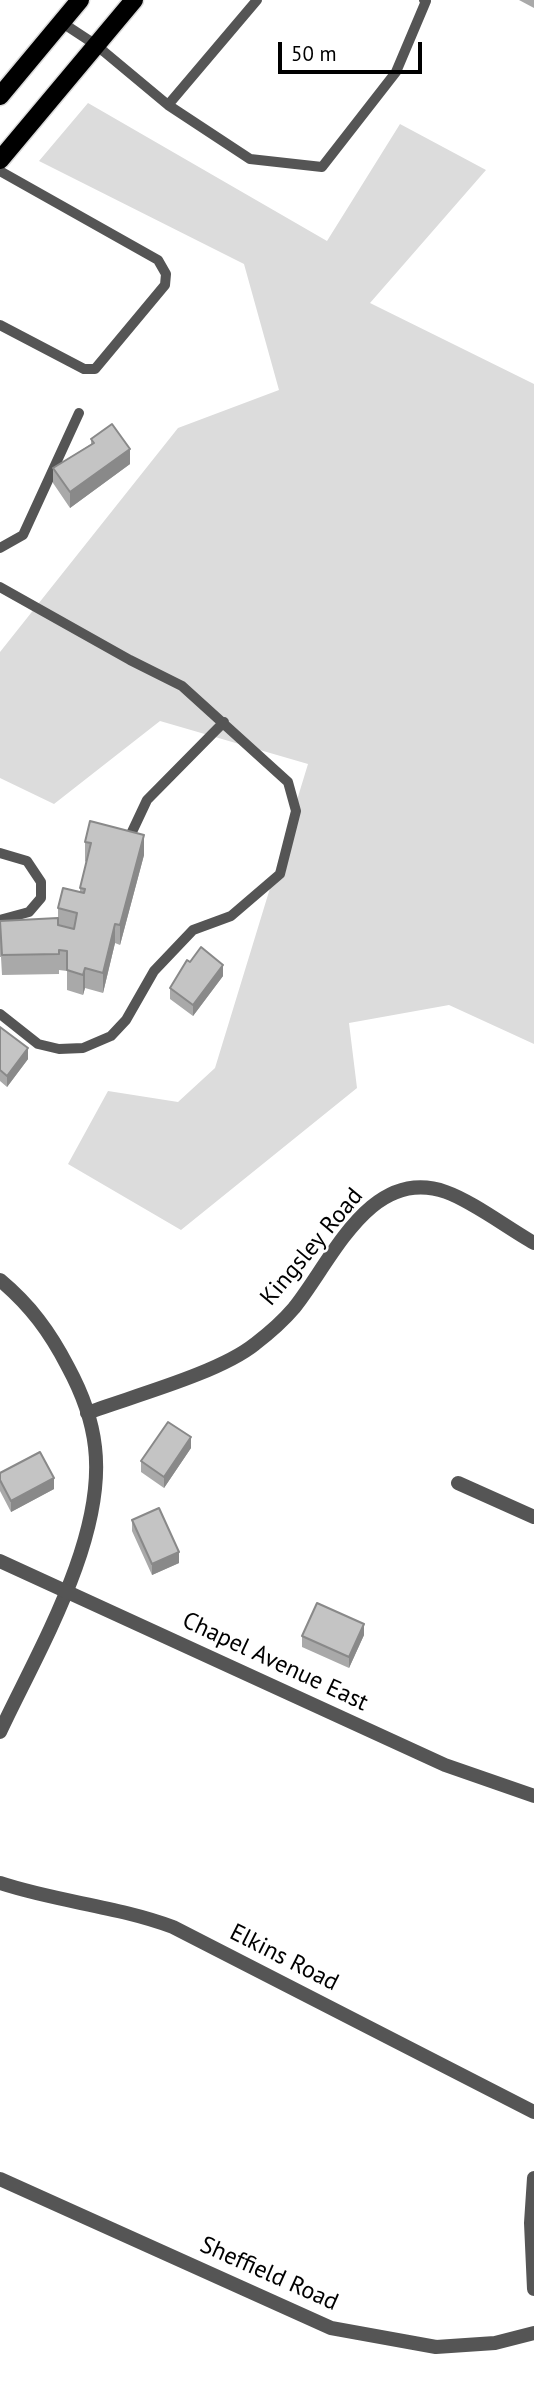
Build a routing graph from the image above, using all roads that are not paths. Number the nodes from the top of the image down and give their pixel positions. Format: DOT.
graph roads {
  1 [pos="80,0"];
  2 [pos="134,0"];
  3 [pos="257,0"];
  4 [pos="424,0"];
  5 [pos="61,22"];
  6 [pos="96,45"];
  7 [pos="0,96"];
  8 [pos="168,104"];
  9 [pos="0,160"];
  10 [pos="0,172"];
  11 [pos="0,326"];
  12 [pos="79,413"];
  13 [pos="0,548"];
  14 [pos="0,587"];
  15 [pos="223,722"];
  16 [pos="131,834"];
  17 [pos="0,853"];
  18 [pos="0,920"];
  19 [pos="0,1014"];
  20 [pos="534,1243"];
  21 [pos="0,1280"];
  22 [pos="88,1413"];
  23 [pos="458,1483"];
  24 [pos="534,1517"];
  25 [pos="0,1561"];
  26 [pos="67,1592"];
  27 [pos="0,1732"];
  28 [pos="534,1796"];
  29 [pos="0,1883"];
  30 [pos="534,2112"];
  31 [pos="534,2178"];
  32 [pos="0,2179"];
  33 [pos="534,2289"];
  34 [pos="534,2333"];
  1 -- 5 [label="main road"];
  2 -- 6 [label="main road"];
  3 -- 8 [label="lane"];
  4 -- 8 [label="lane"];
  5 -- 6 [label="lane"];
  5 -- 7 [label="main road"];
  6 -- 8 [label="lane"];
  6 -- 9 [label="main road"];
  10 -- 11 [label="lane"];
  12 -- 13 [label="lane"];
  14 -- 15 [label="lane"];
  15 -- 16 [label="lane"];
  15 -- 19 [label="lane"];
  17 -- 18 [label="lane"];
  20 -- 22 [label="street, Kingsley Road"];
  21 -- 22 [label="street"];
  22 -- 26 [label="street"];
  23 -- 24 [label="street"];
  25 -- 26 [label="street, Chapel Avenue East"];
  26 -- 27 [label="street"];
  26 -- 28 [label="street, Chapel Avenue East"];
  29 -- 30 [label="street, Elkins Road"];
  31 -- 33 [label="street"];
  32 -- 34 [label="street, Sheffield Road"];
}
